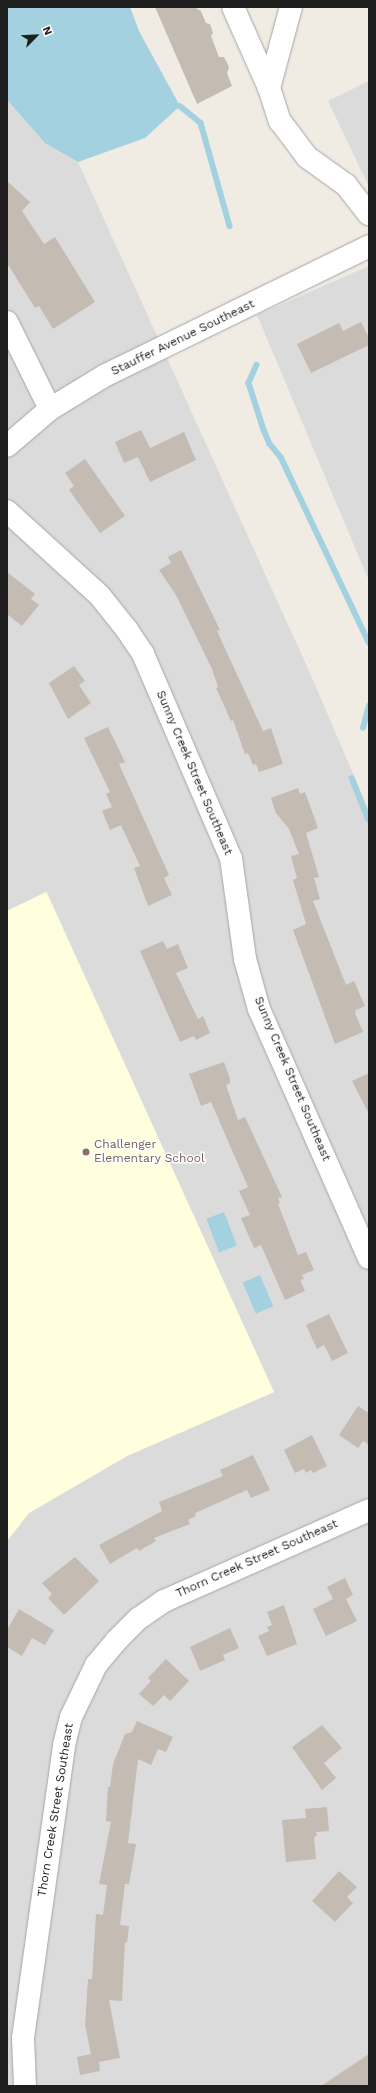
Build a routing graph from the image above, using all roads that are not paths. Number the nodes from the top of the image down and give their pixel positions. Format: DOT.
graph roads {
  1 [pos="233,7"];
  2 [pos="291,7"];
  3 [pos="269,88"];
  4 [pos="369,214"];
  5 [pos="369,246"];
  6 [pos="7,322"];
  7 [pos="50,409"];
  8 [pos="7,446"];
  9 [pos="7,511"];
  10 [pos="369,1258"];
  11 [pos="369,1510"];
  12 [pos="25,2086"];
  1 -- 3 [label="street"];
  2 -- 3 [label="street"];
  3 -- 4 [label="street"];
  5 -- 7 [label="street, Stauffer Avenue Southeast"];
  6 -- 7 [label="street"];
  7 -- 8 [label="street, Stauffer Avenue Southeast"];
  9 -- 10 [label="street, Sunny Creek Street Southeast"];
  11 -- 12 [label="street, Thorn Creek Street Southeast"];
}
